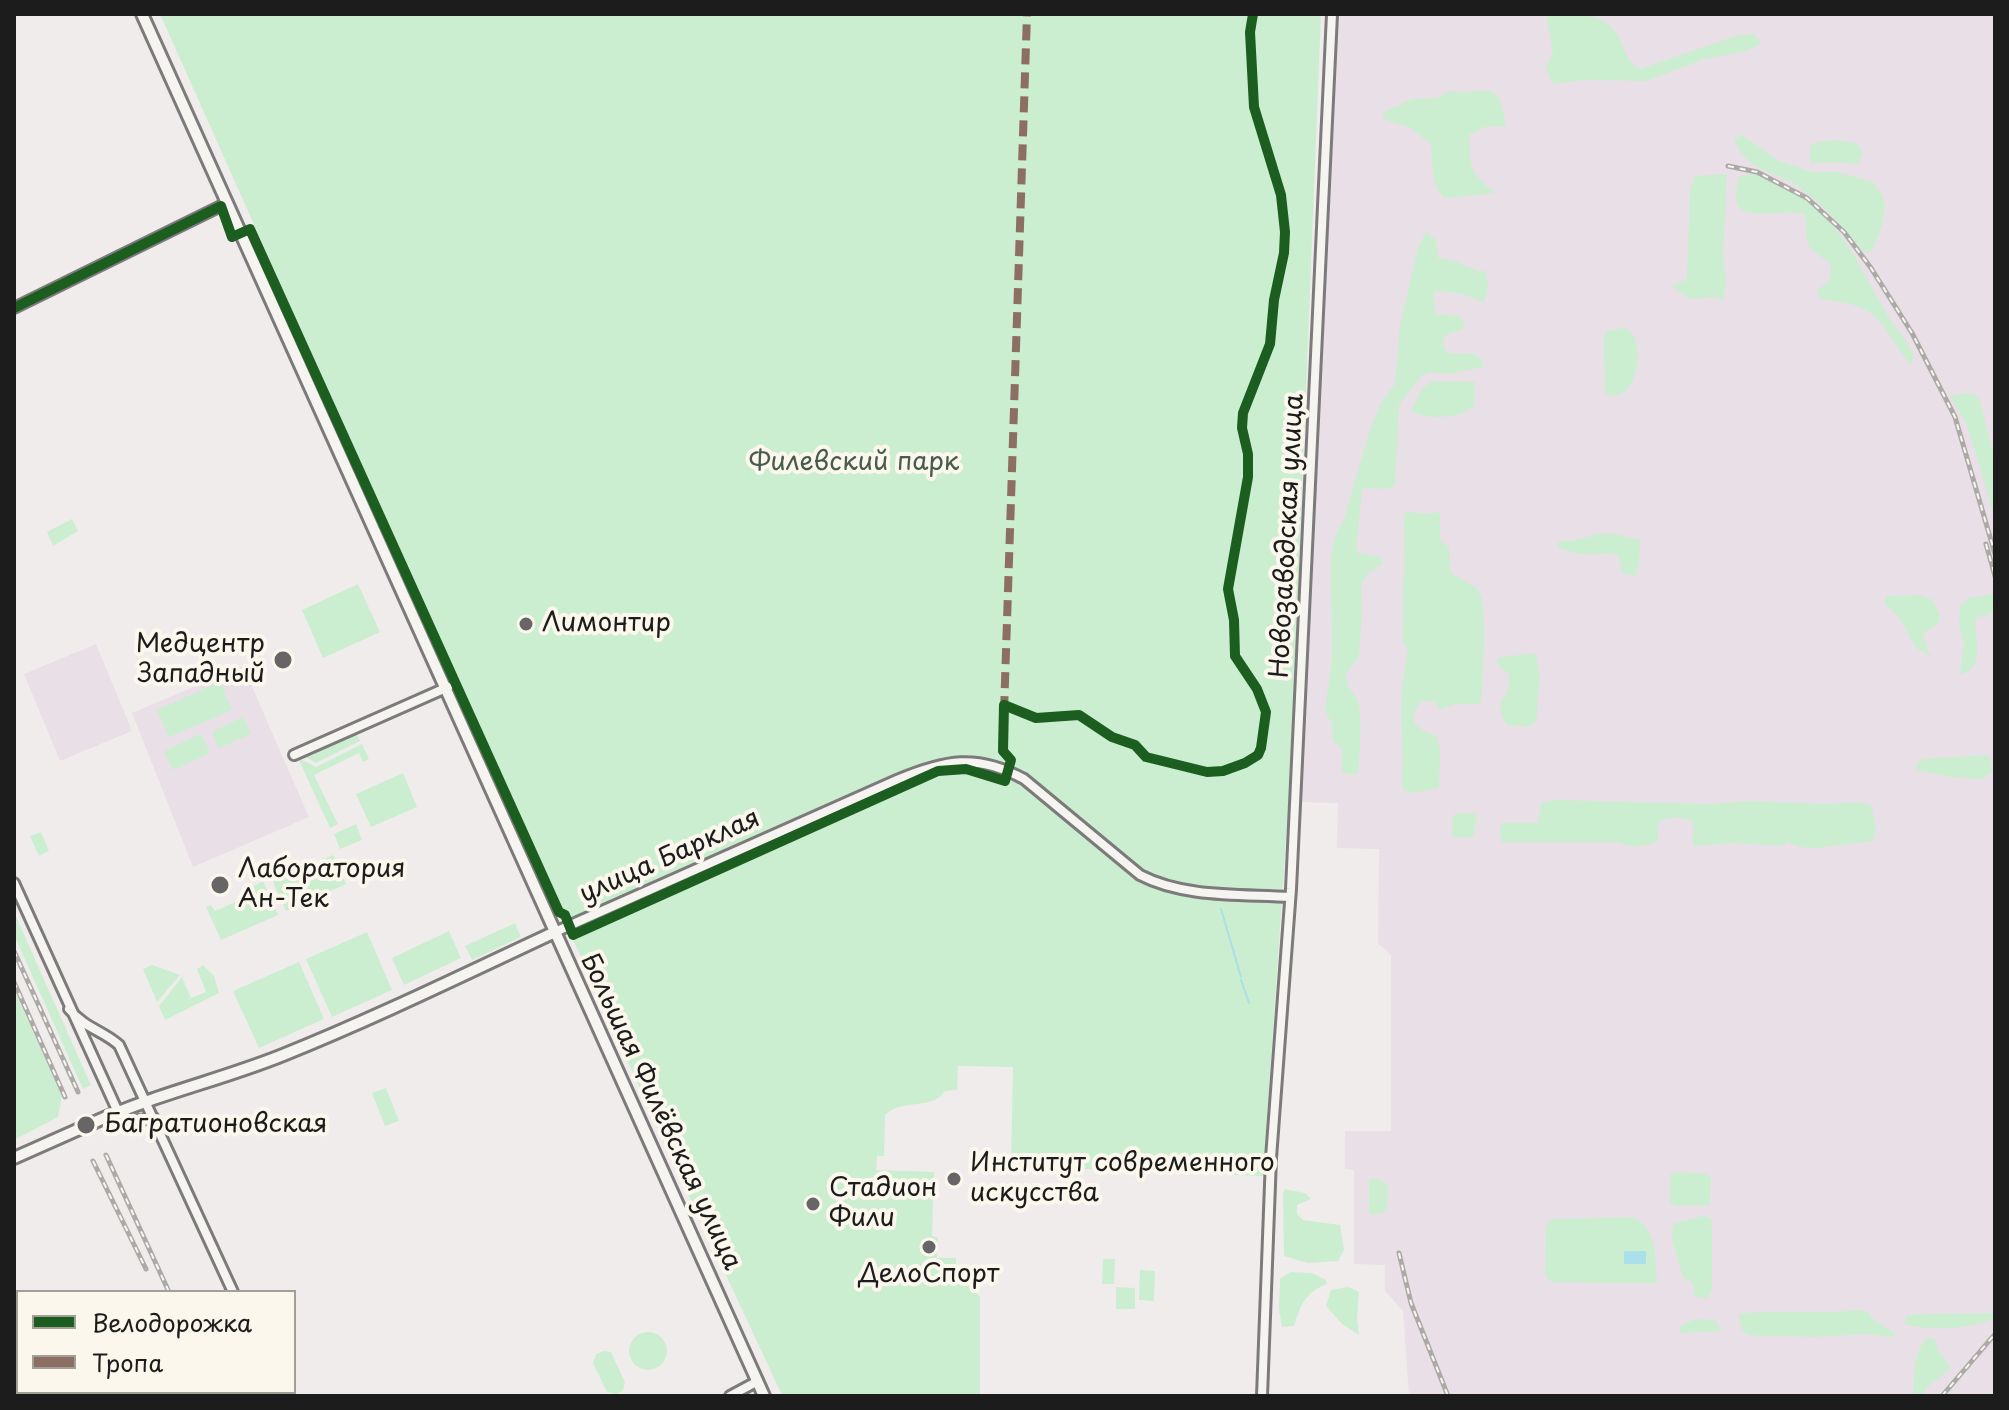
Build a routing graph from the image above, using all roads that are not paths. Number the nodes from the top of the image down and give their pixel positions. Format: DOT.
graph roads {
  1 [pos="142,14"];
  2 [pos="1332,14"];
  3 [pos="227,203"];
  4 [pos="14,308"];
  5 [pos="448,687"];
  6 [pos="294,755"];
  7 [pos="14,883"];
  8 [pos="1290,897"];
  9 [pos="555,932"];
  10 [pos="69,1009"];
  11 [pos="146,1100"];
  12 [pos="118,1112"];
  13 [pos="154,1118"];
  14 [pos="14,1158"];
  15 [pos="232,1290"];
  16 [pos="758,1381"];
  17 [pos="730,1396"];
  18 [pos="764,1396"];
  19 [pos="1262,1396"];
  1 -- 3 [label="main road, Большая Филёвская улица"];
  2 -- 8 [label="street, Новозаводская улица"];
  3 -- 4 [label="street"];
  3 -- 5 [label="main road, Большая Филёвская улица"];
  5 -- 6 [label="street"];
  5 -- 9 [label="main road, Большая Филёвская улица"];
  7 -- 10 [label="street"];
  8 -- 9 [label="street, улица Барклая"];
  8 -- 19 [label="street, Новозаводская улица"];
  9 -- 11 [label="main road, улица Барклая"];
  9 -- 16 [label="main road, Большая Филёвская улица"];
  10 -- 11 [label="street"];
  10 -- 12 [label="street"];
  11 -- 12 [label="main road, улица Барклая"];
  11 -- 13 [label="street"];
  12 -- 13 [label="street"];
  12 -- 14 [label="main road, улица Барклая, bridge"];
  13 -- 15 [label="street"];
  16 -- 17 [label="street"];
  16 -- 18 [label="main road, Большая Филёвская улица"];
}
